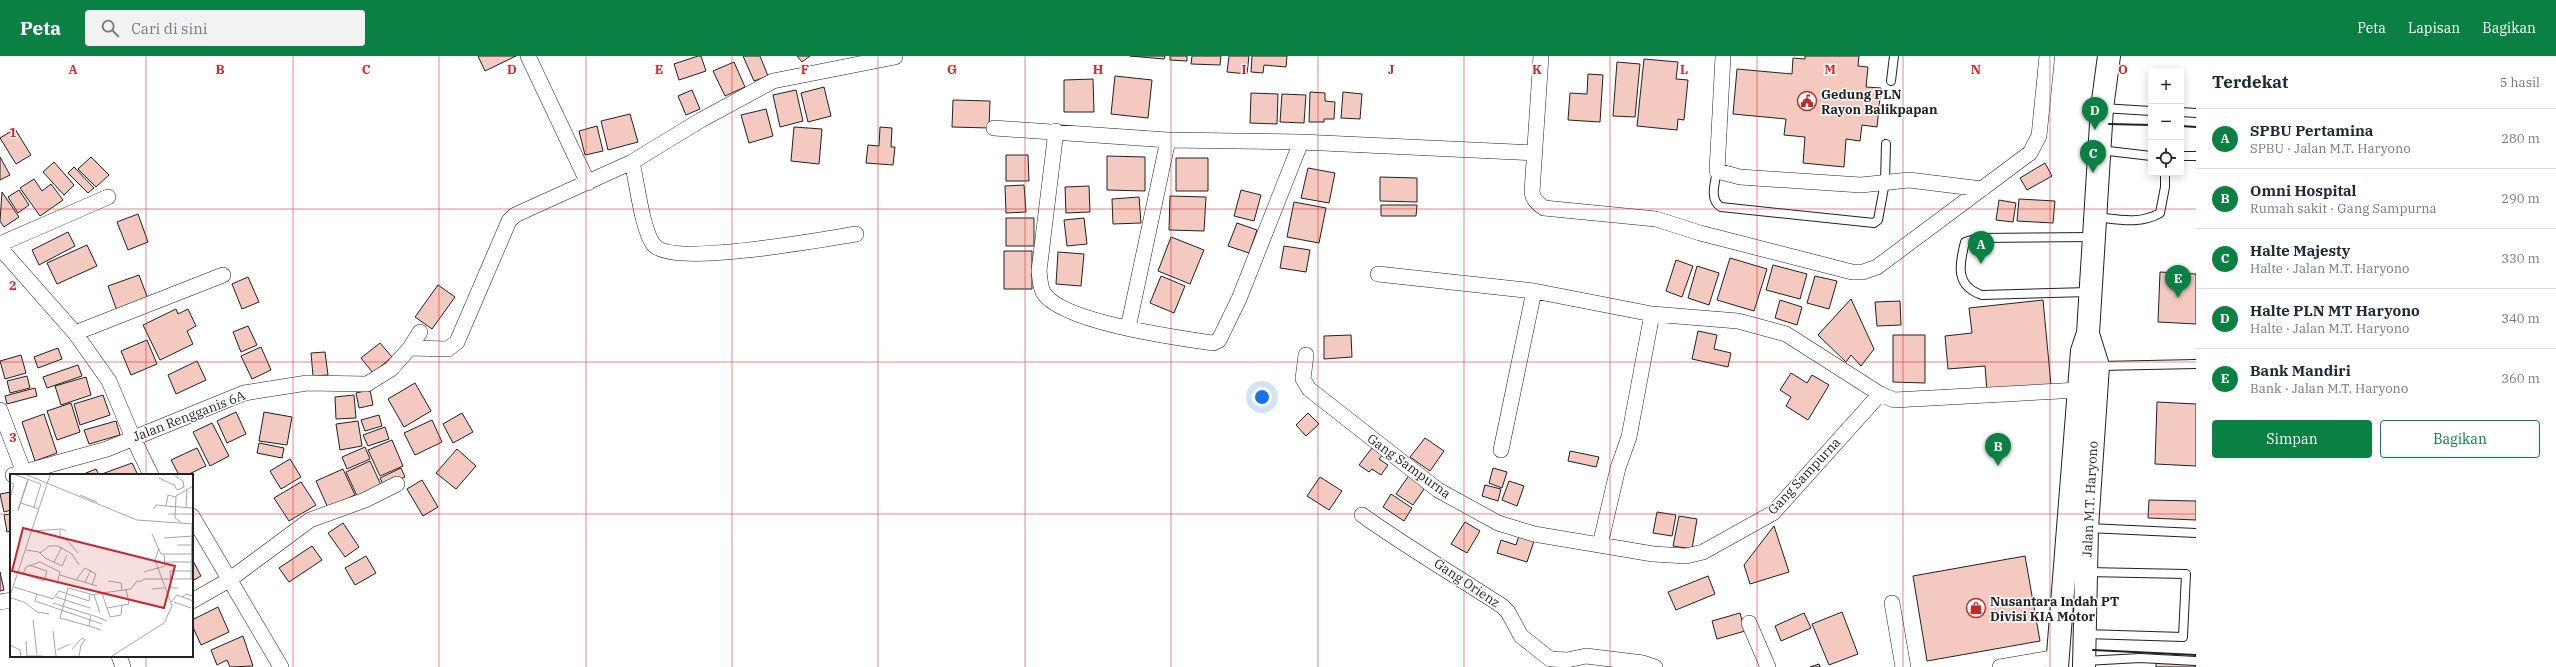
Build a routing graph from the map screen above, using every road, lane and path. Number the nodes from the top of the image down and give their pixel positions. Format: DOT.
graph roads {
  1 [pos="895,56"];
  2 [pos="1541,56"];
  3 [pos="1723,56"];
  4 [pos="1894,56"];
  5 [pos="2047,56"];
  6 [pos="2109,56"];
  7 [pos="532,62"];
  8 [pos="1891,82"];
  9 [pos="2102,108"];
  10 [pos="2148,111"];
  11 [pos="2184,112"];
  12 [pos="2196,113"];
  13 [pos="994,128"];
  14 [pos="1056,131"];
  15 [pos="1168,140"];
  16 [pos="1301,142"];
  17 [pos="1886,144"];
  18 [pos="2099,150"];
  19 [pos="1535,153"];
  20 [pos="2148,155"];
  21 [pos="2184,156"];
  22 [pos="2196,156"];
  23 [pos="632,162"];
  24 [pos="1717,171"];
  25 [pos="2165,176"];
  26 [pos="1885,182"];
  27 [pos="588,183"];
  28 [pos="1982,189"];
  29 [pos="108,198"];
  30 [pos="2094,227"];
  31 [pos="856,234"];
  32 [pos="0,244"];
  33 [pos="0,248"];
  34 [pos="1378,274"];
  35 [pos="223,275"];
  36 [pos="1534,291"];
  37 [pos="2090,292"];
  38 [pos="1652,314"];
  39 [pos="1128,328"];
  40 [pos="420,332"];
  41 [pos="74,333"];
  42 [pos="2088,333"];
  43 [pos="410,348"];
  44 [pos="1306,354"];
  45 [pos="2196,364"];
  46 [pos="2098,366"];
  47 [pos="2080,390"];
  48 [pos="1880,394"];
  49 [pos="0,410"];
  50 [pos="132,438"];
  51 [pos="1501,450"];
  52 [pos="18,474"];
  53 [pos="150,474"];
  54 [pos="10,476"];
  55 [pos="0,478"];
  56 [pos="396,484"];
  57 [pos="1362,515"];
  58 [pos="193,518"];
  59 [pos="2087,528"];
  60 [pos="2196,533"];
  61 [pos="1600,544"];
  62 [pos="2086,572"];
  63 [pos="229,580"];
  64 [pos="10,600"];
  65 [pos="193,600"];
  66 [pos="0,602"];
  67 [pos="1892,603"];
  68 [pos="1749,623"];
  69 [pos="2085,634"];
  70 [pos="119,657"];
  71 [pos="2140,658"];
  72 [pos="2196,661"];
  73 [pos="2057,662"];
  74 [pos="2084,664"];
  75 [pos="124,667"];
  76 [pos="281,667"];
  77 [pos="1655,667"];
  78 [pos="1768,667"];
  79 [pos="1903,667"];
  80 [pos="2000,667"];
  81 [pos="2137,667"];
  1 -- 23 [label="street"];
  2 -- 19 [label="street"];
  3 -- 24 [label="street"];
  4 -- 8 [label="lane"];
  5 -- 28 [label="street"];
  6 -- 9 [label="main road, Jalan M.T. Haryono"];
  7 -- 27 [label="street"];
  9 -- 10 [label="lane"];
  9 -- 18 [label="main road, Jalan M.T. Haryono"];
  11 -- 12 [label="lane"];
  13 -- 14 [label="street"];
  14 -- 15 [label="street"];
  14 -- 39 [label="street"];
  15 -- 16 [label="street"];
  15 -- 39 [label="street"];
  16 -- 19 [label="street"];
  16 -- 39 [label="street"];
  17 -- 26 [label="lane"];
  18 -- 20 [label="lane"];
  18 -- 30 [label="main road, Jalan M.T. Haryono"];
  19 -- 28 [label="street"];
  21 -- 22 [label="lane"];
  23 -- 27 [label="street"];
  23 -- 31 [label="street"];
  24 -- 26 [label="street"];
  24 -- 26 [label="lane"];
  25 -- 30 [label="lane"];
  26 -- 28 [label="street"];
  27 -- 43 [label="street"];
  29 -- 32 [label="street"];
  30 -- 37 [label="main road, Jalan M.T. Haryono"];
  30 -- 37 [label="lane"];
  33 -- 41 [label="street"];
  34 -- 36 [label="street"];
  35 -- 41 [label="street"];
  36 -- 38 [label="street"];
  36 -- 51 [label="street"];
  37 -- 42 [label="main road, Jalan M.T. Haryono"];
  38 -- 48 [label="street"];
  38 -- 61 [label="street"];
  40 -- 43 [label="street, Jalan Rengganis 6A"];
  41 -- 50 [label="street"];
  42 -- 46 [label="main road, Jalan M.T. Haryono"];
  42 -- 47 [label="main road, Jalan M.T. Haryono"];
  43 -- 50 [label="street, Jalan Rengganis 6A"];
  44 -- 61 [label="street, Gang Sampurna"];
  45 -- 46 [label="lane"];
  46 -- 59 [label="main road, Jalan M.T. Haryono"];
  47 -- 48 [label="street"];
  47 -- 73 [label="main road, Jalan M.T. Haryono"];
  48 -- 61 [label="street, Gang Sampurna"];
  49 -- 52 [label="street"];
  50 -- 52 [label="street, Jalan Rengganis 6A"];
  50 -- 53 [label="street"];
  54 -- 55 [label="street, Jalan Rengganis 6A"];
  56 -- 63 [label="street"];
  57 -- 77 [label="street, Gang Orienz"];
  58 -- 63 [label="street"];
  59 -- 60 [label="lane"];
  59 -- 62 [label="main road, Jalan M.T. Haryono"];
  62 -- 69 [label="main road, Jalan M.T. Haryono"];
  62 -- 69 [label="lane"];
  63 -- 65 [label="street"];
  63 -- 76 [label="street"];
  64 -- 66 [label="street"];
  67 -- 79 [label="street"];
  68 -- 78 [label="street"];
  69 -- 74 [label="main road, Jalan M.T. Haryono"];
  70 -- 75 [label="street"];
  71 -- 72 [label="lane"];
  71 -- 74 [label="lane"];
  71 -- 81 [label="lane"];
  73 -- 80 [label="street"];
}
